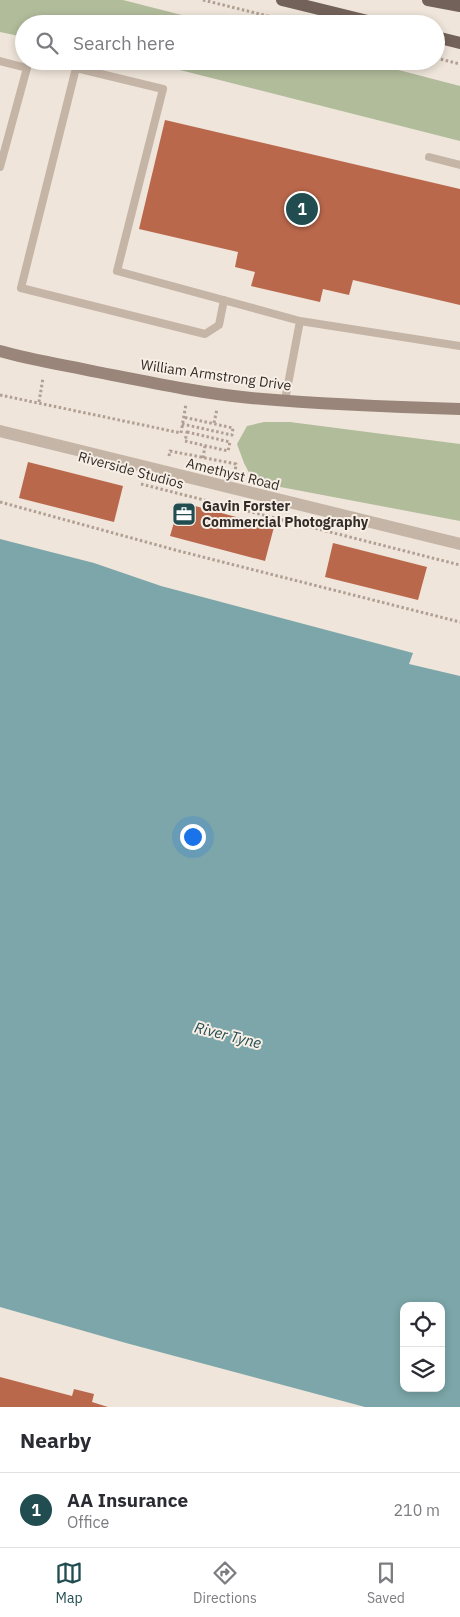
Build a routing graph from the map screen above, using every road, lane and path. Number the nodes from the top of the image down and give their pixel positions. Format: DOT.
graph roads {
  1 [pos="203,0"];
  2 [pos="282,0"];
  3 [pos="428,0"];
  4 [pos="460,6"];
  5 [pos="264,15"];
  6 [pos="343,15"];
  7 [pos="445,39"];
  8 [pos="460,43"];
  9 [pos="445,60"];
  10 [pos="0,61"];
  11 [pos="460,64"];
  12 [pos="15,65"];
  13 [pos="26,70"];
  14 [pos="76,70"];
  15 [pos="85,70"];
  16 [pos="429,158"];
  17 [pos="460,164"];
  18 [pos="0,167"];
  19 [pos="224,300"];
  20 [pos="300,321"];
  21 [pos="460,346"];
  22 [pos="0,351"];
  23 [pos="43,382"];
  24 [pos="0,395"];
  25 [pos="286,400"];
  26 [pos="39,402"];
  27 [pos="460,410"];
  28 [pos="184,418"];
  29 [pos="209,430"];
  30 [pos="0,431"];
  31 [pos="208,437"];
  32 [pos="205,446"];
  33 [pos="170,451"];
  34 [pos="203,458"];
  35 [pos="236,464"];
  36 [pos="139,484"];
  37 [pos="0,502"];
  38 [pos="460,544"];
  39 [pos="460,565"];
  40 [pos="460,622"];
  1 -- 5 [label="path"];
  2 -- 6 [label="main road"];
  3 -- 4 [label="main road"];
  7 -- 8 [label="main road"];
  9 -- 11 [label="path"];
  10 -- 12 [label="lane"];
  13 -- 18 [label="lane"];
  14 -- 19 [label="lane"];
  15 -- 19 [label="lane"];
  16 -- 17 [label="lane"];
  19 -- 20 [label="lane"];
  20 -- 21 [label="lane"];
  20 -- 25 [label="lane"];
  22 -- 25 [label="street, William Armstrong Drive"];
  23 -- 26 [label="path"];
  24 -- 26 [label="path"];
  25 -- 27 [label="street, William Armstrong Drive"];
  26 -- 29 [label="path"];
  28 -- 29 [label="path"];
  29 -- 31 [label="path"];
  30 -- 38 [label="street, Amethyst Road"];
  31 -- 32 [label="path"];
  31 -- 32 [label="path"];
  32 -- 34 [label="path"];
  33 -- 34 [label="path"];
  34 -- 35 [label="path"];
  36 -- 39 [label="path, Riverside Studios"];
  37 -- 40 [label="path"];
}
